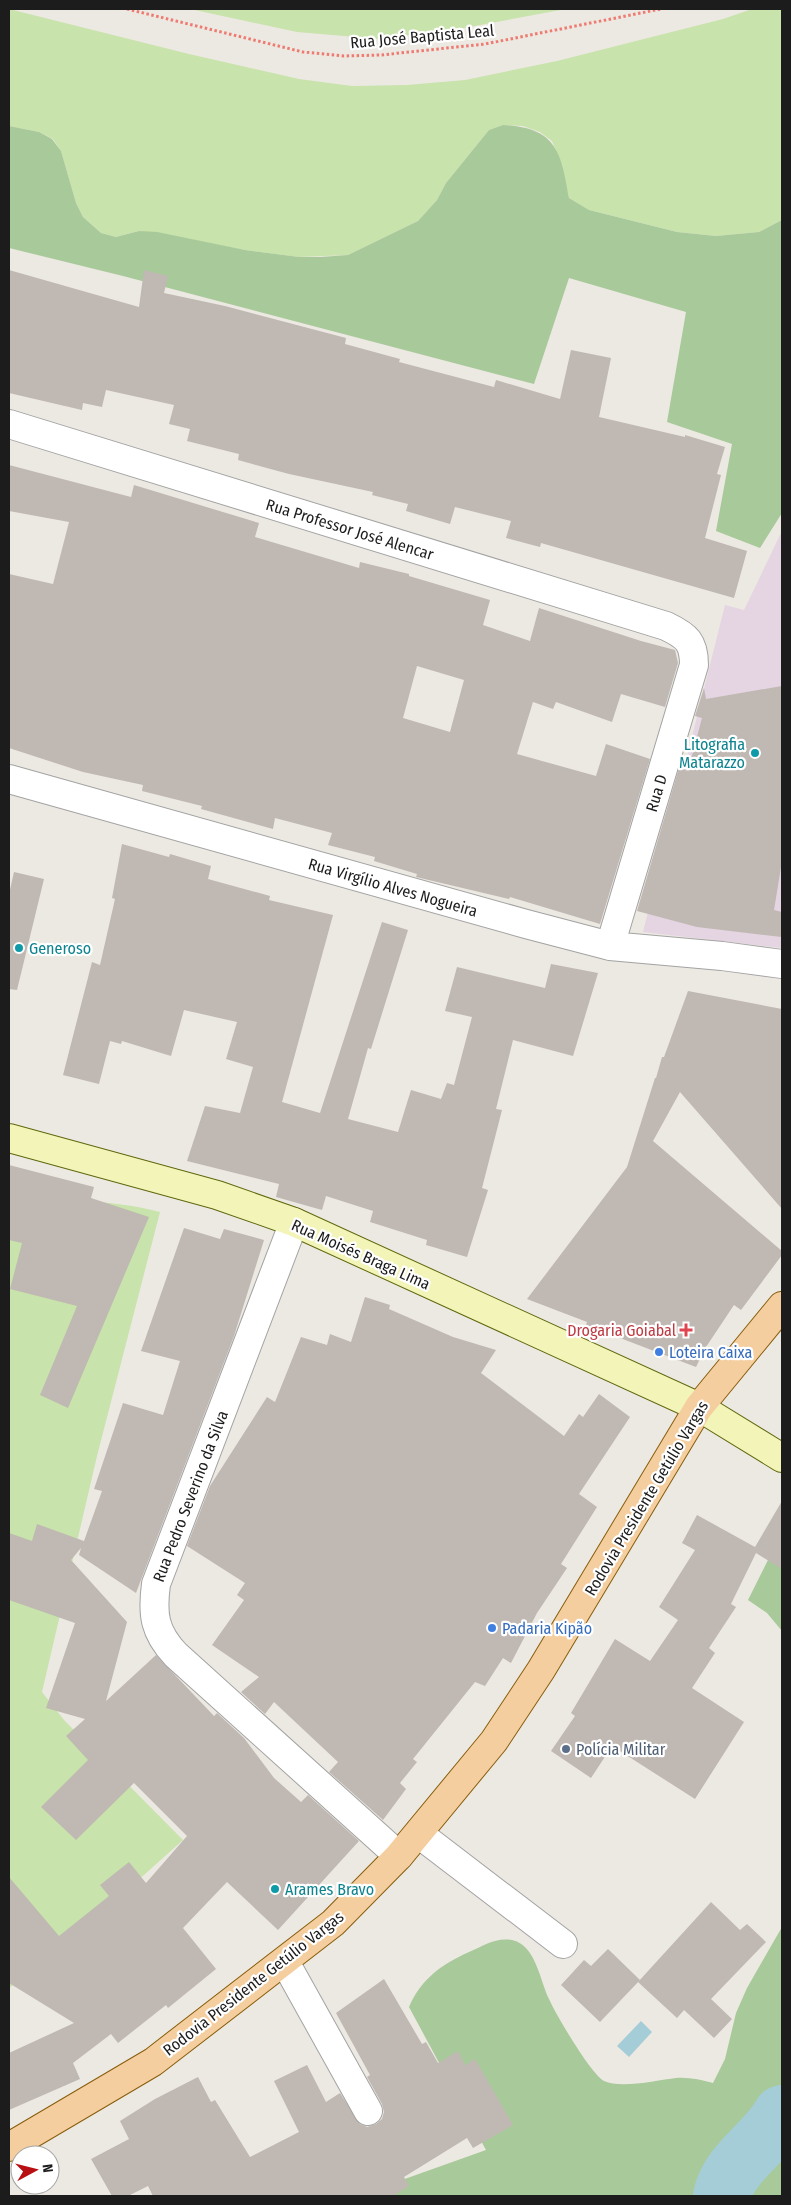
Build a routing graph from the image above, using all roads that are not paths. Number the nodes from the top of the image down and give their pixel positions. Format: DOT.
graph roads {
  1 [pos="9,424"];
  2 [pos="689,640"];
  3 [pos="9,779"];
  4 [pos="610,946"];
  5 [pos="782,964"];
  6 [pos="9,1138"];
  7 [pos="294,1222"];
  8 [pos="782,1306"];
  9 [pos="699,1407"];
  10 [pos="782,1458"];
  11 [pos="419,1834"];
  12 [pos="399,1856"];
  13 [pos="563,1944"];
  14 [pos="285,1962"];
  15 [pos="368,2111"];
  16 [pos="9,2148"];
  1 -- 2 [label="street, Rua Professor José Alencar"];
  2 -- 4 [label="street, Rua D"];
  3 -- 4 [label="street, Rua Virgílio Alves Nogueira"];
  4 -- 5 [label="street, Rua Virgílio Alves Nogueira"];
  6 -- 7 [label="street, Rua Moisés Braga Lima"];
  7 -- 9 [label="street, Rua Moisés Braga Lima"];
  7 -- 12 [label="street, Rua Pedro Severino da Silva"];
  8 -- 9 [label="main road, Rodovia Presidente Getúlio Vargas"];
  9 -- 10 [label="street, Rua Moisés Braga Lima"];
  9 -- 11 [label="main road, Rodovia Presidente Getúlio Vargas"];
  11 -- 12 [label="main road, Rodovia Presidente Getúlio Vargas"];
  11 -- 13 [label="street"];
  12 -- 14 [label="main road, Rodovia Presidente Getúlio Vargas"];
  14 -- 15 [label="street"];
  14 -- 16 [label="main road, Rodovia Presidente Getúlio Vargas"];
}
